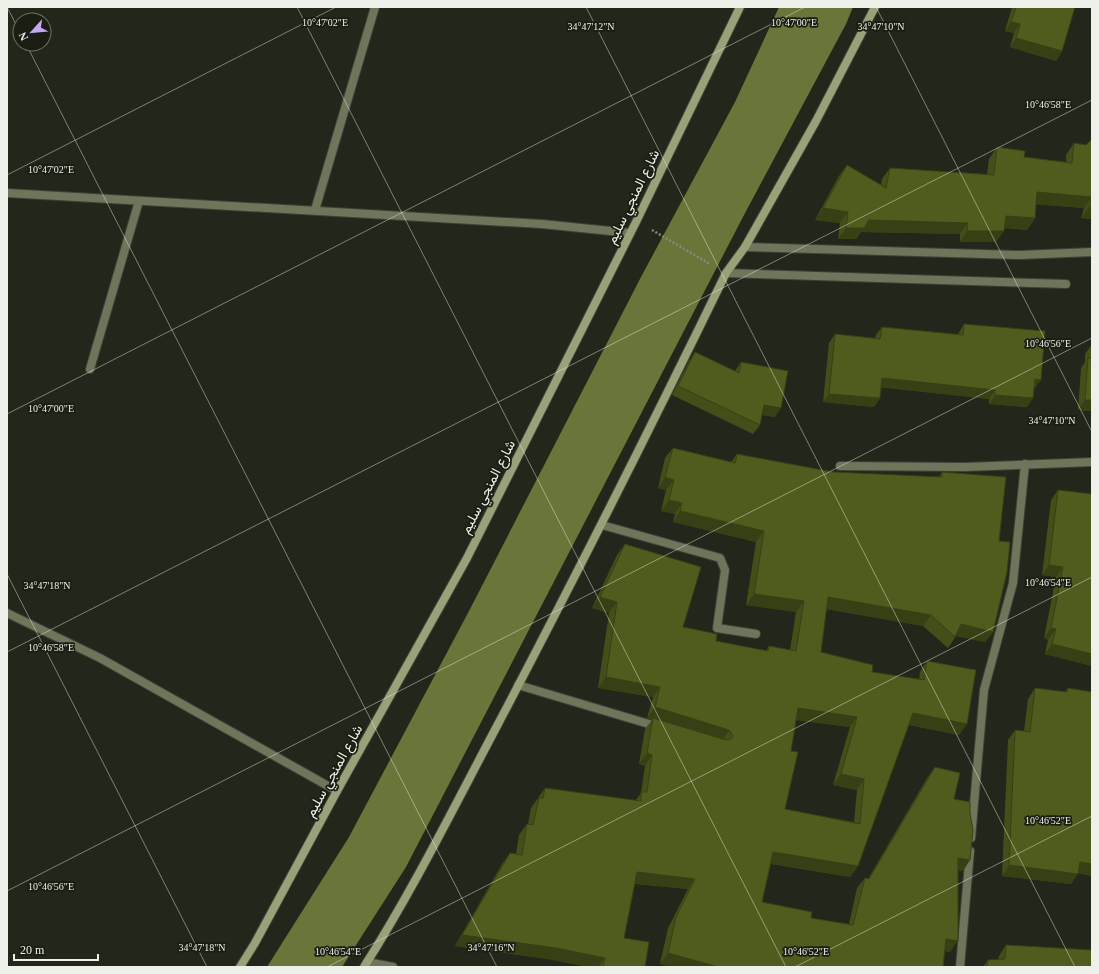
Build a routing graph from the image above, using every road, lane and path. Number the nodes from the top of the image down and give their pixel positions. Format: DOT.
graph roads {
  1 [pos="375,7"];
  2 [pos="740,7"];
  3 [pos="875,7"];
  4 [pos="7,193"];
  5 [pos="139,201"];
  6 [pos="315,210"];
  7 [pos="630,233"];
  8 [pos="662,235"];
  9 [pos="745,247"];
  10 [pos="1092,252"];
  11 [pos="712,265"];
  12 [pos="726,273"];
  13 [pos="1066,284"];
  14 [pos="90,369"];
  15 [pos="1092,462"];
  16 [pos="1025,464"];
  17 [pos="840,466"];
  18 [pos="602,525"];
  19 [pos="7,613"];
  20 [pos="756,634"];
  21 [pos="518,685"];
  22 [pos="667,730"];
  23 [pos="337,791"];
  24 [pos="365,964"];
  25 [pos="240,967"];
  26 [pos="393,967"];
  27 [pos="960,967"];
  1 -- 6 [label="street"];
  2 -- 7 [label="main road, شارع المنجي سليم"];
  3 -- 9 [label="main road"];
  4 -- 5 [label="street"];
  5 -- 6 [label="street"];
  5 -- 14 [label="street"];
  6 -- 7 [label="street"];
  7 -- 23 [label="main road, شارع المنجي سليم"];
  8 -- 11 [label="path"];
  9 -- 10 [label="street"];
  9 -- 12 [label="main road"];
  12 -- 13 [label="street"];
  12 -- 18 [label="main road"];
  15 -- 16 [label="street"];
  16 -- 17 [label="street"];
  16 -- 27 [label="street"];
  18 -- 20 [label="street"];
  18 -- 21 [label="main road"];
  19 -- 23 [label="street"];
  21 -- 22 [label="street"];
  21 -- 24 [label="main road"];
  23 -- 25 [label="main road, شارع المنجي سليم"];
  24 -- 26 [label="street"];
}
